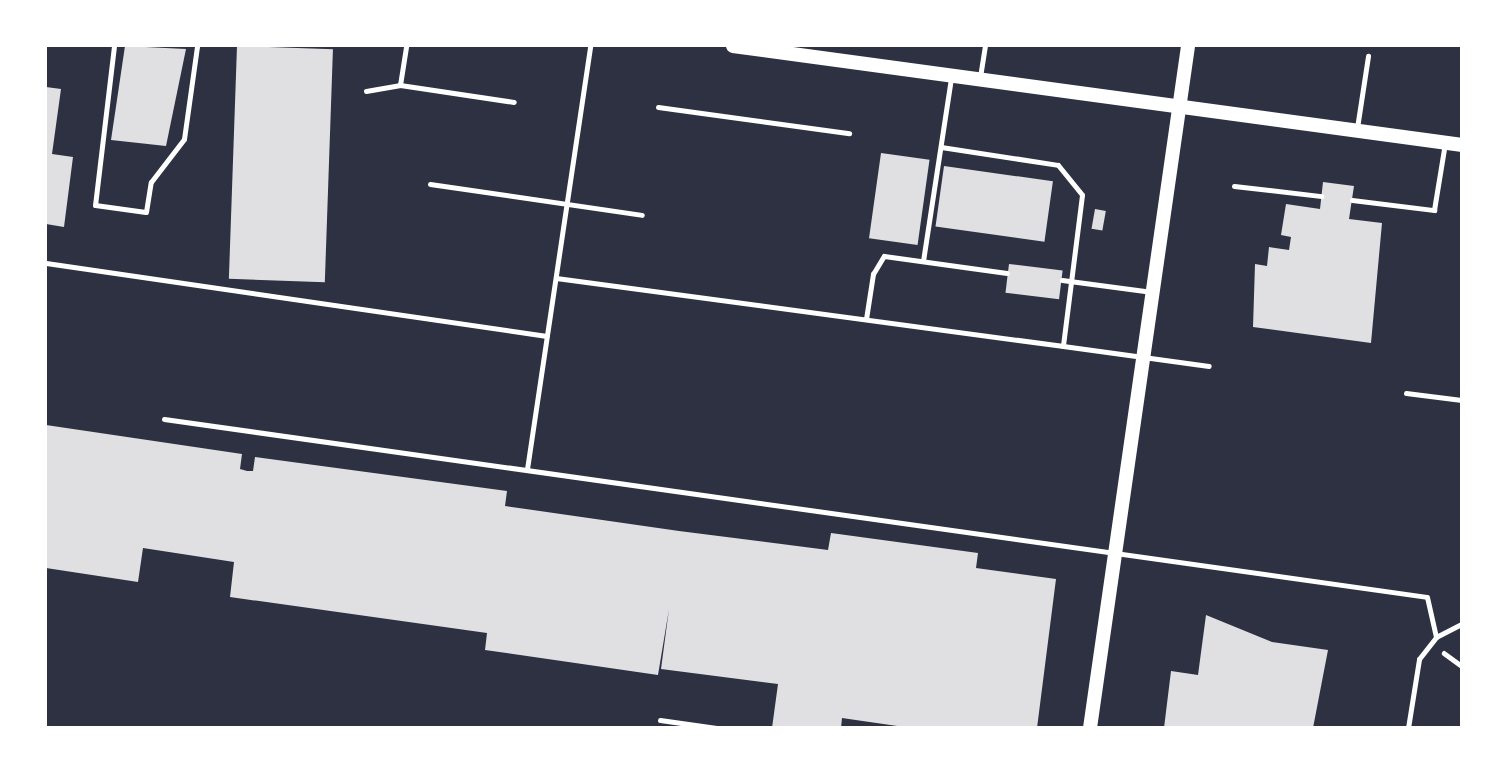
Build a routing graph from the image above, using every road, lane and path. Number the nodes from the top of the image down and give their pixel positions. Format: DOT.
graph roads {
  1 [pos="114,46"];
  2 [pos="198,46"];
  3 [pos="406,46"];
  4 [pos="590,46"];
  5 [pos="733,46"];
  6 [pos="985,46"];
  7 [pos="1188,46"];
  8 [pos="1368,56"];
  9 [pos="951,76"];
  10 [pos="980,80"];
  11 [pos="400,85"];
  12 [pos="366,91"];
  13 [pos="514,102"];
  14 [pos="658,107"];
  15 [pos="1180,108"];
  16 [pos="1356,131"];
  17 [pos="849,133"];
  18 [pos="1445,143"];
  19 [pos="1461,145"];
  20 [pos="941,147"];
  21 [pos="430,184"];
  22 [pos="1234,186"];
  23 [pos="1321,196"];
  24 [pos="1352,200"];
  25 [pos="567,204"];
  26 [pos="642,215"];
  27 [pos="923,261"];
  28 [pos="46,263"];
  29 [pos="1007,273"];
  30 [pos="556,278"];
  31 [pos="1062,280"];
  32 [pos="1076,282"];
  33 [pos="1152,292"];
  34 [pos="866,319"];
  35 [pos="547,336"];
  36 [pos="1063,346"];
  37 [pos="1143,356"];
  38 [pos="1209,366"];
  39 [pos="1406,393"];
  40 [pos="1461,400"];
  41 [pos="164,419"];
  42 [pos="527,470"];
  43 [pos="1115,550"];
  44 [pos="1461,624"];
  45 [pos="1436,637"];
  46 [pos="1444,653"];
  47 [pos="1461,666"];
  48 [pos="660,720"];
  49 [pos="716,727"];
  50 [pos="1090,727"];
  51 [pos="1408,727"];
  1 -- 2 [label="lane"];
  3 -- 11 [label="lane"];
  4 -- 25 [label="lane"];
  5 -- 9 [label="main road"];
  6 -- 10 [label="lane"];
  7 -- 15 [label="main road"];
  8 -- 16 [label="lane"];
  9 -- 10 [label="main road"];
  9 -- 20 [label="lane"];
  10 -- 15 [label="main road"];
  11 -- 12 [label="lane"];
  11 -- 13 [label="lane"];
  14 -- 17 [label="lane"];
  15 -- 16 [label="main road"];
  15 -- 33 [label="main road"];
  16 -- 18 [label="main road"];
  18 -- 19 [label="main road"];
  18 -- 24 [label="lane"];
  20 -- 27 [label="lane"];
  20 -- 32 [label="lane"];
  21 -- 25 [label="lane"];
  22 -- 23 [label="lane"];
  25 -- 26 [label="lane"];
  25 -- 30 [label="lane"];
  27 -- 29 [label="lane"];
  27 -- 34 [label="lane"];
  28 -- 35 [label="lane"];
  30 -- 34 [label="lane"];
  30 -- 35 [label="lane"];
  31 -- 32 [label="lane"];
  32 -- 33 [label="lane"];
  32 -- 36 [label="lane"];
  33 -- 37 [label="main road"];
  34 -- 36 [label="lane"];
  35 -- 42 [label="lane"];
  36 -- 37 [label="lane"];
  37 -- 38 [label="lane"];
  37 -- 43 [label="main road"];
  39 -- 40 [label="lane"];
  41 -- 42 [label="lane"];
  42 -- 43 [label="lane"];
  43 -- 45 [label="lane"];
  43 -- 50 [label="main road"];
  44 -- 45 [label="lane"];
  45 -- 51 [label="lane"];
  46 -- 47 [label="path"];
  48 -- 49 [label="lane"];
}
